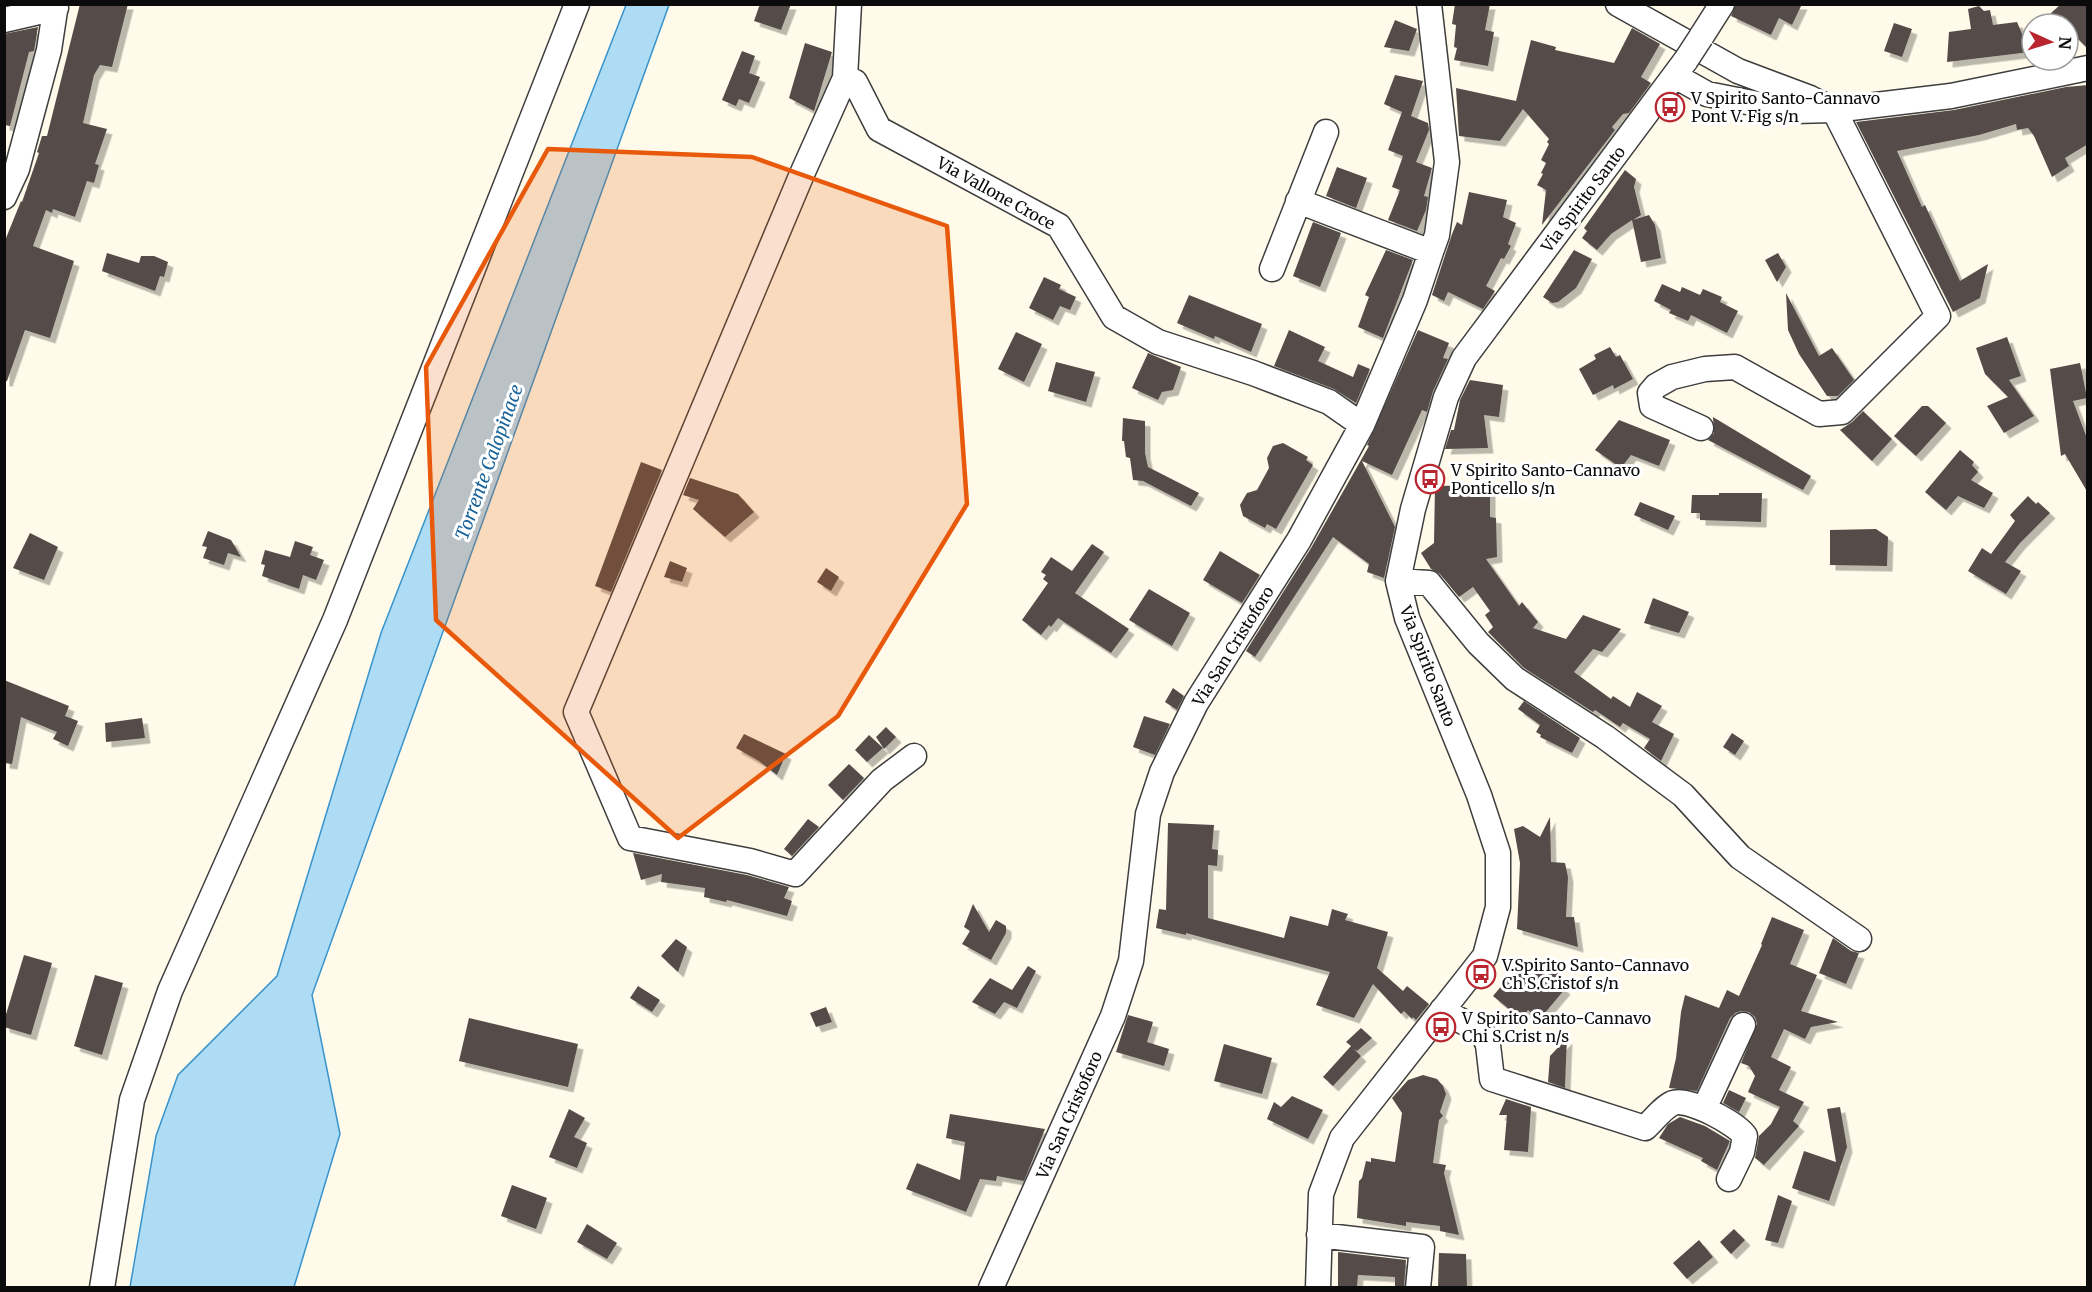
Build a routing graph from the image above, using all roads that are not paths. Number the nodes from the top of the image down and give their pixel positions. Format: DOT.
graph roads {
  1 [pos="577,4"];
  2 [pos="849,4"];
  3 [pos="1429,4"];
  4 [pos="1618,4"];
  5 [pos="1722,4"];
  6 [pos="56,6"];
  7 [pos="4,20"];
  8 [pos="1680,68"];
  9 [pos="2088,68"];
  10 [pos="845,78"];
  11 [pos="1834,110"];
  12 [pos="1326,132"];
  13 [pos="13,153"];
  14 [pos="4,196"];
  15 [pos="1298,201"];
  16 [pos="1431,252"];
  17 [pos="1272,269"];
  18 [pos="1362,425"];
  19 [pos="1701,428"];
  20 [pos="1398,581"];
  21 [pos="914,756"];
  22 [pos="1859,939"];
  23 [pos="1442,1010"];
  24 [pos="1743,1026"];
  25 [pos="1704,1109"];
  26 [pos="1730,1179"];
  27 [pos="1319,1235"];
  28 [pos="102,1287"];
  29 [pos="992,1287"];
  30 [pos="1318,1287"];
  31 [pos="1418,1287"];
  1 -- 28 [label="street"];
  2 -- 10 [label="street"];
  3 -- 16 [label="street, Via San Cristoforo"];
  4 -- 11 [label="street"];
  5 -- 8 [label="street, Via Spirito Santo, bridge"];
  6 -- 7 [label="street"];
  6 -- 13 [label="street"];
  8 -- 11 [label="street"];
  8 -- 20 [label="street, Via Spirito Santo"];
  9 -- 11 [label="street"];
  10 -- 18 [label="street, Via Vallone Croce"];
  10 -- 21 [label="street"];
  11 -- 19 [label="street"];
  12 -- 15 [label="street"];
  13 -- 14 [label="street"];
  15 -- 16 [label="street"];
  15 -- 17 [label="street"];
  16 -- 18 [label="street, Via San Cristoforo"];
  18 -- 29 [label="street, Via San Cristoforo"];
  20 -- 22 [label="street"];
  20 -- 23 [label="street, Via Spirito Santo"];
  23 -- 25 [label="street"];
  23 -- 27 [label="street, Via Spirito Santo"];
  24 -- 25 [label="street"];
  25 -- 26 [label="street"];
  27 -- 30 [label="street, Via Spirito Santo"];
  27 -- 31 [label="street"];
}
